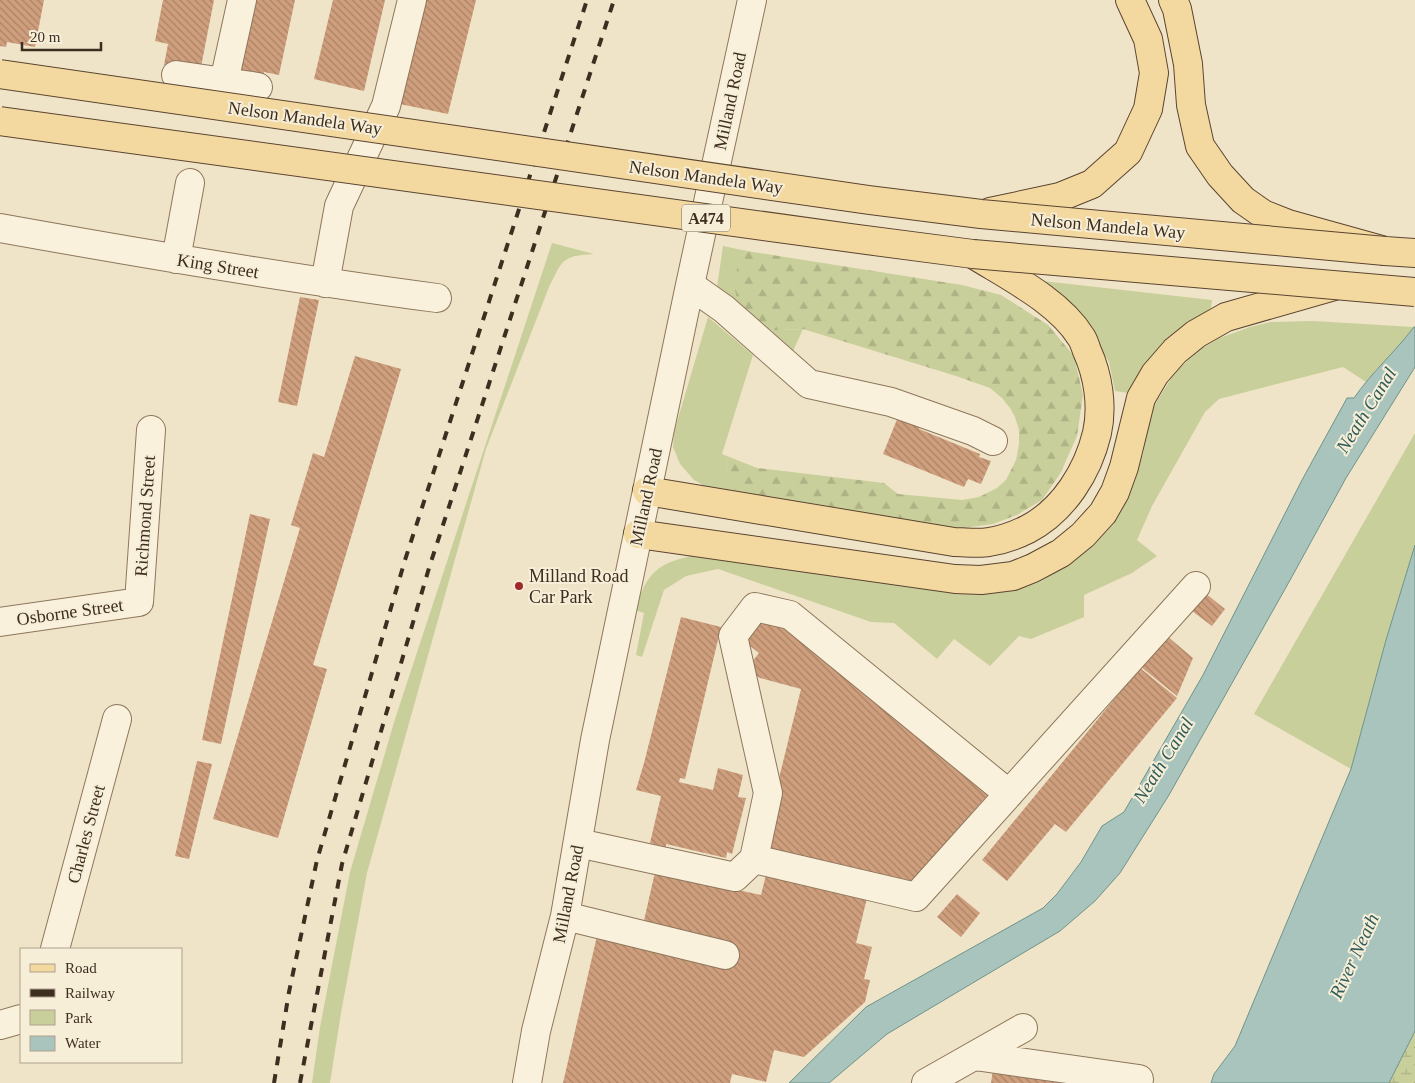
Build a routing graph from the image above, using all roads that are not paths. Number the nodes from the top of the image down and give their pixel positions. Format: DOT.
graph roads {
  1 [pos="242,0"];
  2 [pos="412,0"];
  3 [pos="752,0"];
  4 [pos="1130,0"];
  5 [pos="1173,0"];
  6 [pos="0,74"];
  7 [pos="176,75"];
  8 [pos="224,82"];
  9 [pos="258,86"];
  10 [pos="0,121"];
  11 [pos="190,183"];
  12 [pos="981,214"];
  13 [pos="0,228"];
  14 [pos="1385,251"];
  15 [pos="1415,253"];
  16 [pos="973,254"];
  17 [pos="176,260"];
  18 [pos="325,283"];
  19 [pos="690,285"];
  20 [pos="1334,286"];
  21 [pos="1415,292"];
  22 [pos="437,298"];
  23 [pos="151,430"];
  24 [pos="993,441"];
  25 [pos="647,491"];
  26 [pos="638,534"];
  27 [pos="1196,586"];
  28 [pos="139,602"];
  29 [pos="0,622"];
  30 [pos="117,719"];
  31 [pos="1009,794"];
  32 [pos="578,843"];
  33 [pos="754,859"];
  34 [pos="565,916"];
  35 [pos="55,948"];
  36 [pos="725,955"];
  37 [pos="20,1019"];
  38 [pos="0,1025"];
  39 [pos="1023,1028"];
  40 [pos="975,1056"];
  41 [pos="1139,1079"];
  42 [pos="527,1083"];
  43 [pos="926,1083"];
  1 -- 8 [label="street"];
  2 -- 18 [label="street"];
  3 -- 19 [label="street, Milland Road"];
  4 -- 12 [label="main road, bridge"];
  5 -- 14 [label="main road, bridge"];
  6 -- 12 [label="main road, Nelson Mandela Way / A474, bridge"];
  7 -- 8 [label="street"];
  8 -- 9 [label="street"];
  10 -- 16 [label="main road, A474, bridge"];
  11 -- 17 [label="street"];
  12 -- 14 [label="main road, Nelson Mandela Way / A474, bridge"];
  13 -- 17 [label="street, King Street"];
  14 -- 15 [label="main road, Nelson Mandela Way / A474"];
  16 -- 20 [label="main road, A474, bridge"];
  16 -- 25 [label="main road"];
  17 -- 18 [label="street, King Street"];
  18 -- 22 [label="street, King Street"];
  19 -- 24 [label="street"];
  19 -- 25 [label="street, Milland Road"];
  20 -- 21 [label="main road, A474, bridge"];
  20 -- 26 [label="main road"];
  23 -- 28 [label="street, Richmond Street"];
  25 -- 26 [label="street, Milland Road"];
  26 -- 32 [label="street, Milland Road"];
  27 -- 31 [label="street"];
  28 -- 29 [label="street, Osborne Street"];
  30 -- 35 [label="street, Charles Street"];
  31 -- 33 [label="street"];
  31 -- 33 [label="street"];
  32 -- 33 [label="street"];
  32 -- 34 [label="street, Milland Road"];
  34 -- 36 [label="street"];
  34 -- 42 [label="street, Milland Road"];
  37 -- 38 [label="street"];
  39 -- 40 [label="street"];
  40 -- 41 [label="street"];
  40 -- 43 [label="street"];
}
